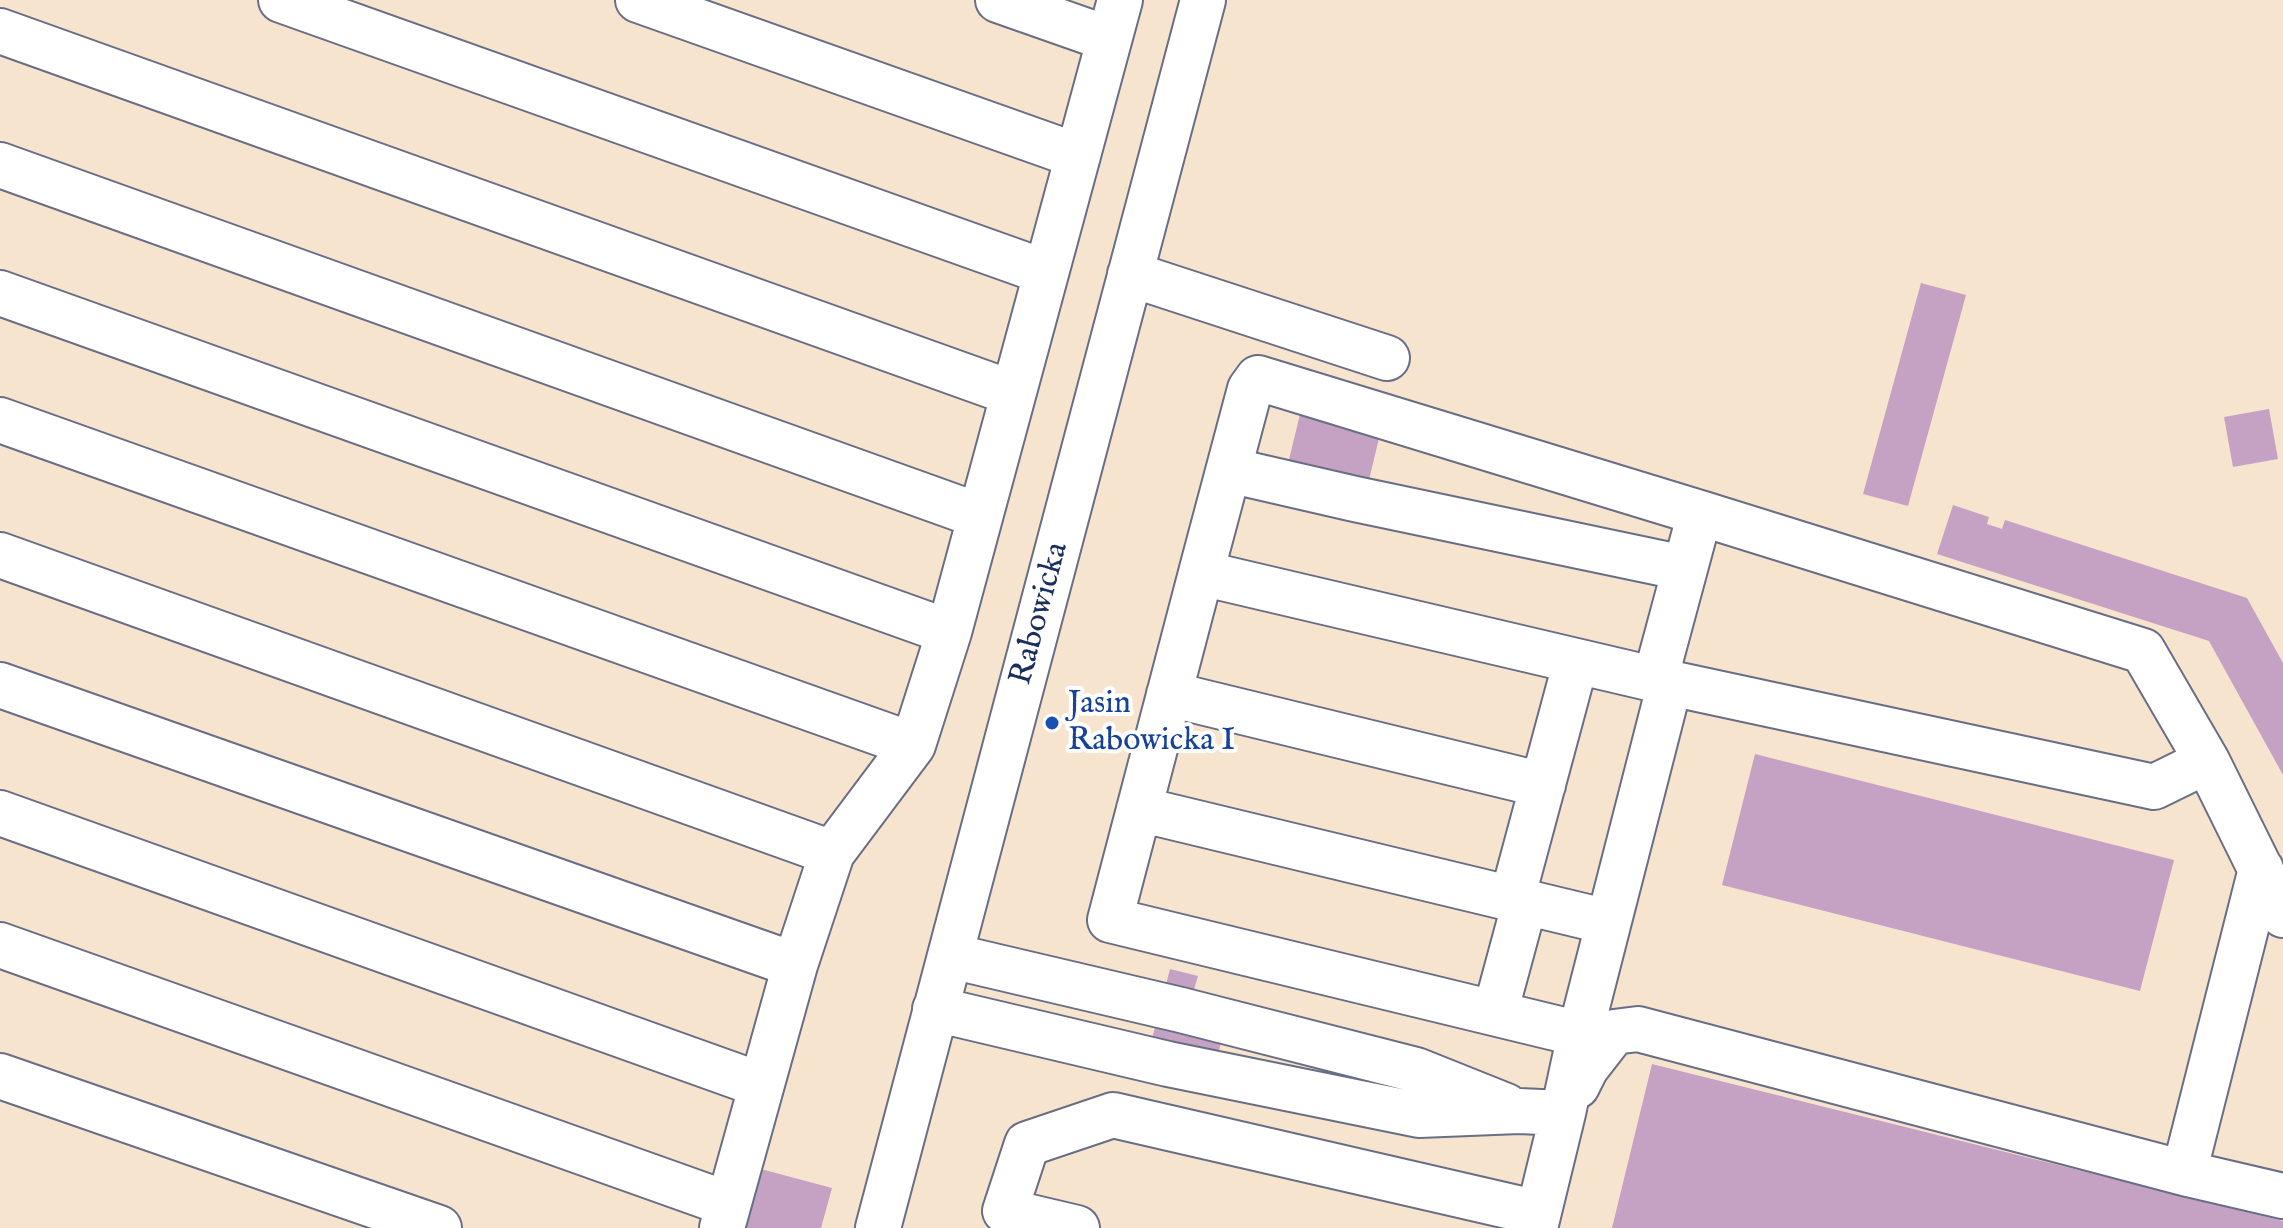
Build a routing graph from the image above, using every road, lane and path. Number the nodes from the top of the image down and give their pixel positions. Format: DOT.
graph roads {
  1 [pos="281,0"];
  2 [pos="638,0"];
  3 [pos="998,0"];
  4 [pos="1203,0"];
  5 [pos="1114,20"];
  6 [pos="0,31"];
  7 [pos="1078,156"];
  8 [pos="0,165"];
  9 [pos="1045,272"];
  10 [pos="1130,274"];
  11 [pos="0,293"];
  12 [pos="1387,358"];
  13 [pos="1012,393"];
  14 [pos="0,420"];
  15 [pos="1229,470"];
  16 [pos="1700,513"];
  17 [pos="980,516"];
  18 [pos="0,555"];
  19 [pos="1684,568"];
  20 [pos="1201,573"];
  21 [pos="949,632"];
  22 [pos="1576,661"];
  23 [pos="1663,681"];
  24 [pos="0,685"];
  25 [pos="1169,694"];
  26 [pos="913,745"];
  27 [pos="2207,761"];
  28 [pos="1543,785"];
  29 [pos="1139,809"];
  30 [pos="0,813"];
  31 [pos="832,853"];
  32 [pos="2261,869"];
  33 [pos="1519,901"];
  34 [pos="2283,915"];
  35 [pos="1608,922"];
  36 [pos="0,945"];
  37 [pos="951,956"];
  38 [pos="795,965"];
  39 [pos="935,1009"];
  40 [pos="1495,1013"];
  41 [pos="1580,1034"];
  42 [pos="0,1076"];
  43 [pos="761,1085"];
  44 [pos="1519,1111"];
  45 [pos="1563,1113"];
  46 [pos="2184,1173"];
  47 [pos="2283,1196"];
  48 [pos="725,1216"];
  49 [pos="1537,1221"];
  50 [pos="439,1228"];
  51 [pos="878,1228"];
  52 [pos="1077,1228"];
  1 -- 9 [label="street"];
  2 -- 7 [label="street"];
  3 -- 5 [label="street"];
  4 -- 10 [label="street, Rabowicka"];
  5 -- 7 [label="street"];
  6 -- 13 [label="street"];
  7 -- 9 [label="street"];
  8 -- 17 [label="street"];
  9 -- 13 [label="street"];
  10 -- 12 [label="street"];
  10 -- 37 [label="street, Rabowicka"];
  11 -- 21 [label="street"];
  13 -- 17 [label="street"];
  14 -- 26 [label="street"];
  15 -- 16 [label="street"];
  15 -- 19 [label="street"];
  15 -- 20 [label="street"];
  16 -- 19 [label="street"];
  16 -- 27 [label="street"];
  17 -- 21 [label="street"];
  18 -- 31 [label="street"];
  19 -- 23 [label="street"];
  20 -- 22 [label="street"];
  20 -- 25 [label="street"];
  21 -- 26 [label="street"];
  22 -- 23 [label="street"];
  22 -- 28 [label="street"];
  23 -- 27 [label="street"];
  23 -- 35 [label="street"];
  24 -- 38 [label="street"];
  25 -- 28 [label="street"];
  25 -- 29 [label="street"];
  26 -- 31 [label="street"];
  27 -- 32 [label="street"];
  28 -- 33 [label="street"];
  29 -- 33 [label="street"];
  29 -- 40 [label="street"];
  30 -- 43 [label="street"];
  31 -- 38 [label="street"];
  32 -- 34 [label="street"];
  32 -- 46 [label="street"];
  33 -- 35 [label="street"];
  33 -- 40 [label="street"];
  35 -- 41 [label="street"];
  36 -- 48 [label="street"];
  37 -- 39 [label="street, Rabowicka"];
  37 -- 44 [label="street"];
  38 -- 43 [label="street"];
  39 -- 44 [label="street"];
  39 -- 51 [label="street, Rabowicka"];
  40 -- 41 [label="street"];
  41 -- 45 [label="street"];
  42 -- 50 [label="street"];
  43 -- 48 [label="street"];
  44 -- 45 [label="street"];
  45 -- 46 [label="street"];
  45 -- 49 [label="street"];
  46 -- 47 [label="street"];
  49 -- 52 [label="street"];
}
